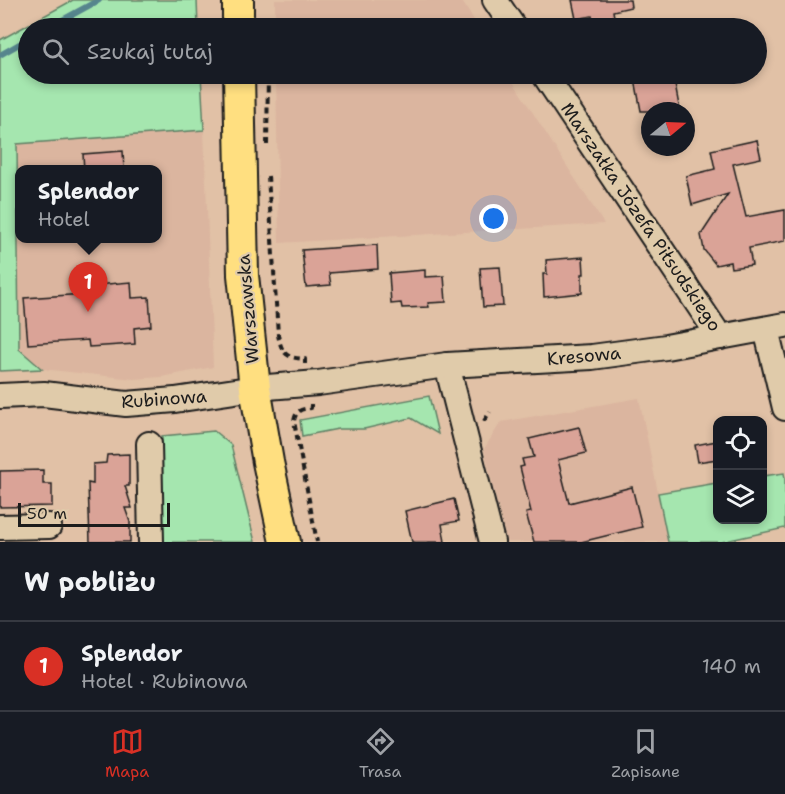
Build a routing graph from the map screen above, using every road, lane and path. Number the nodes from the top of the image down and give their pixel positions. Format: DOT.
graph roads {
  1 [pos="238,0"];
  2 [pos="495,0"];
  3 [pos="238,18"];
  4 [pos="507,18"];
  5 [pos="239,84"];
  6 [pos="268,84"];
  7 [pos="551,84"];
  8 [pos="267,148"];
  9 [pos="267,168"];
  10 [pos="776,327"];
  11 [pos="720,337"];
  12 [pos="304,359"];
  13 [pos="447,365"];
  14 [pos="255,388"];
  15 [pos="0,396"];
  16 [pos="311,408"];
  17 [pos="785,408"];
  18 [pos="149,444"];
  19 [pos="49,526"];
  20 [pos="0,527"];
  21 [pos="151,542"];
  22 [pos="285,542"];
  23 [pos="317,542"];
  24 [pos="492,542"];
  1 -- 3 [label="main road"];
  2 -- 4 [label="street"];
  5 -- 14 [label="main road, Warszawska"];
  6 -- 8 [label="path"];
  7 -- 11 [label="street, Marszałka Józefa Piłsudskiego"];
  9 -- 12 [label="path"];
  10 -- 11 [label="street, Marszałka Józefa Piłsudskiego"];
  10 -- 17 [label="street"];
  11 -- 13 [label="street, Kresowa"];
  13 -- 14 [label="street, Kresowa"];
  13 -- 24 [label="street"];
  14 -- 15 [label="street, Rubinowa"];
  14 -- 22 [label="main road, Warszawska"];
  16 -- 23 [label="path"];
  18 -- 21 [label="street"];
  19 -- 20 [label="street"];
}
